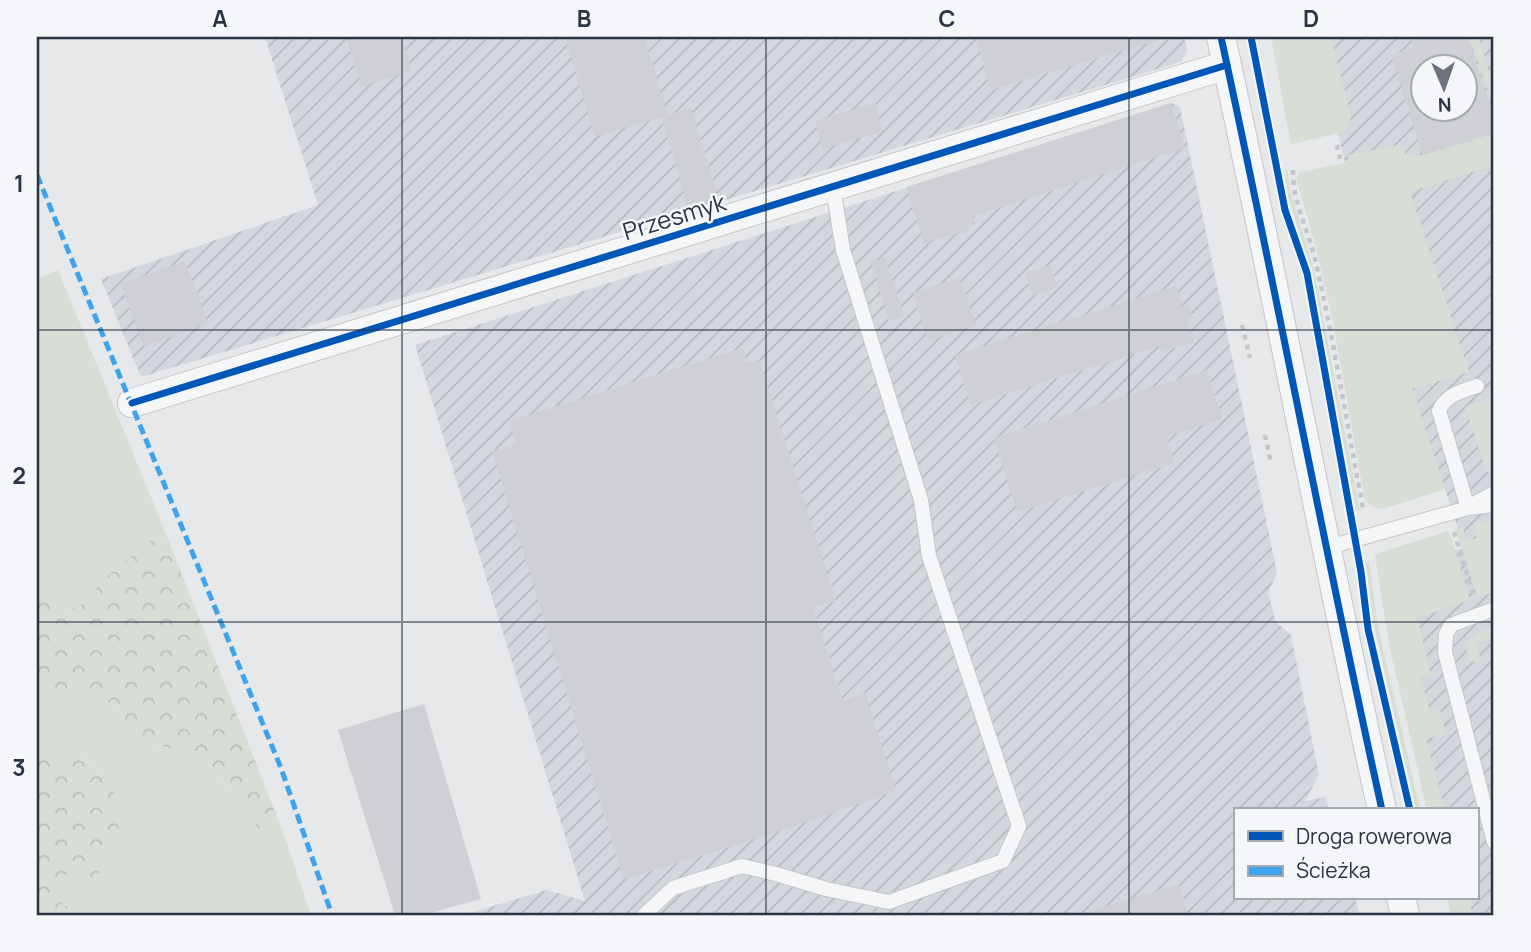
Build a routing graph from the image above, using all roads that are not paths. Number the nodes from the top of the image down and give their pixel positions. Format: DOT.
graph roads {
  1 [pos="1221,37"];
  2 [pos="1227,65"];
  3 [pos="833,187"];
  4 [pos="1477,386"];
  5 [pos="132,403"];
  6 [pos="1494,493"];
  7 [pos="1494,505"];
  8 [pos="1468,508"];
  9 [pos="1325,548"];
  10 [pos="1494,609"];
  11 [pos="1382,808"];
  12 [pos="1494,842"];
  13 [pos="644,915"];
  1 -- 2 [label="street"];
  2 -- 3 [label="street, Przesmyk"];
  2 -- 9 [label="street"];
  3 -- 5 [label="street, Przesmyk"];
  3 -- 13 [label="lane"];
  4 -- 8 [label="lane"];
  6 -- 8 [label="lane"];
  7 -- 8 [label="lane"];
  8 -- 9 [label="lane"];
  9 -- 11 [label="street"];
  10 -- 12 [label="lane"];
}
